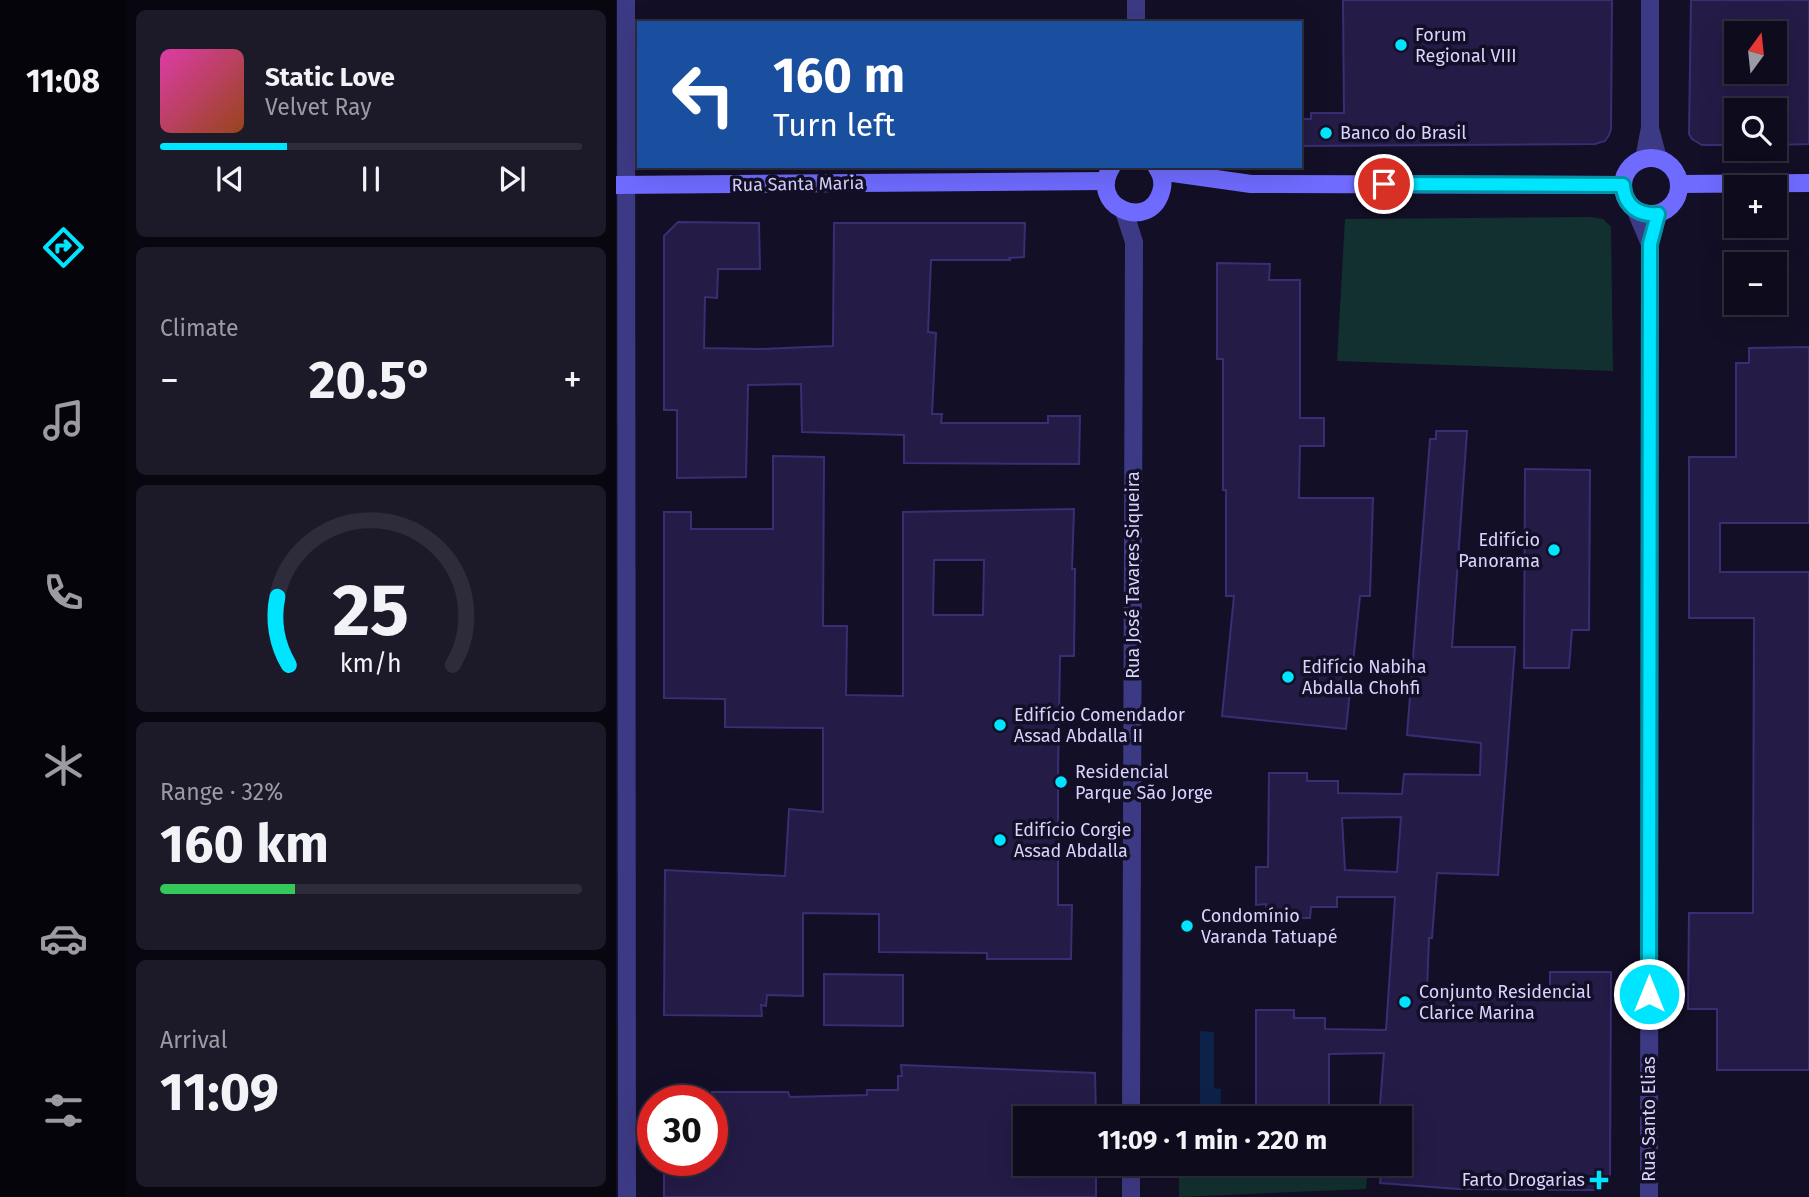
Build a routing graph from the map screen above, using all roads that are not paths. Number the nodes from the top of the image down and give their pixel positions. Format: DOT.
graph roads {
  1 [pos="626,0"];
  2 [pos="1136,0"];
  3 [pos="1650,0"];
  4 [pos="1136,21"];
  5 [pos="1651,159"];
  6 [pos="1158,168"];
  7 [pos="1109,173"];
  8 [pos="1809,183"];
  9 [pos="1679,184"];
  10 [pos="621,185"];
  11 [pos="1623,185"];
  12 [pos="1124,211"];
  13 [pos="1146,211"];
  14 [pos="1636,211"];
  15 [pos="1658,214"];
  16 [pos="1134,242"];
  17 [pos="1650,244"];
  18 [pos="1131,1106"];
  19 [pos="1131,1176"];
  20 [pos="626,1197"];
  21 [pos="1131,1197"];
  22 [pos="1649,1197"];
  1 -- 10 [label="street"];
  2 -- 4 [label="street"];
  3 -- 5 [label="street"];
  5 -- 9 [label="street"];
  5 -- 11 [label="street"];
  6 -- 11 [label="street"];
  6 -- 13 [label="street"];
  7 -- 10 [label="street, Rua Santa Maria"];
  7 -- 12 [label="street"];
  8 -- 9 [label="street"];
  9 -- 15 [label="street"];
  10 -- 20 [label="street"];
  11 -- 14 [label="street"];
  12 -- 13 [label="street"];
  12 -- 16 [label="street, Rua José Tavares Siqueira"];
  13 -- 16 [label="street, Rua José Tavares Siqueira"];
  14 -- 15 [label="street"];
  14 -- 17 [label="street, Rua Santo Elias"];
  15 -- 17 [label="street, Rua Santo Elias"];
  16 -- 18 [label="street, Rua José Tavares Siqueira"];
  17 -- 22 [label="street, Rua Santo Elias"];
  19 -- 21 [label="street"];
}
